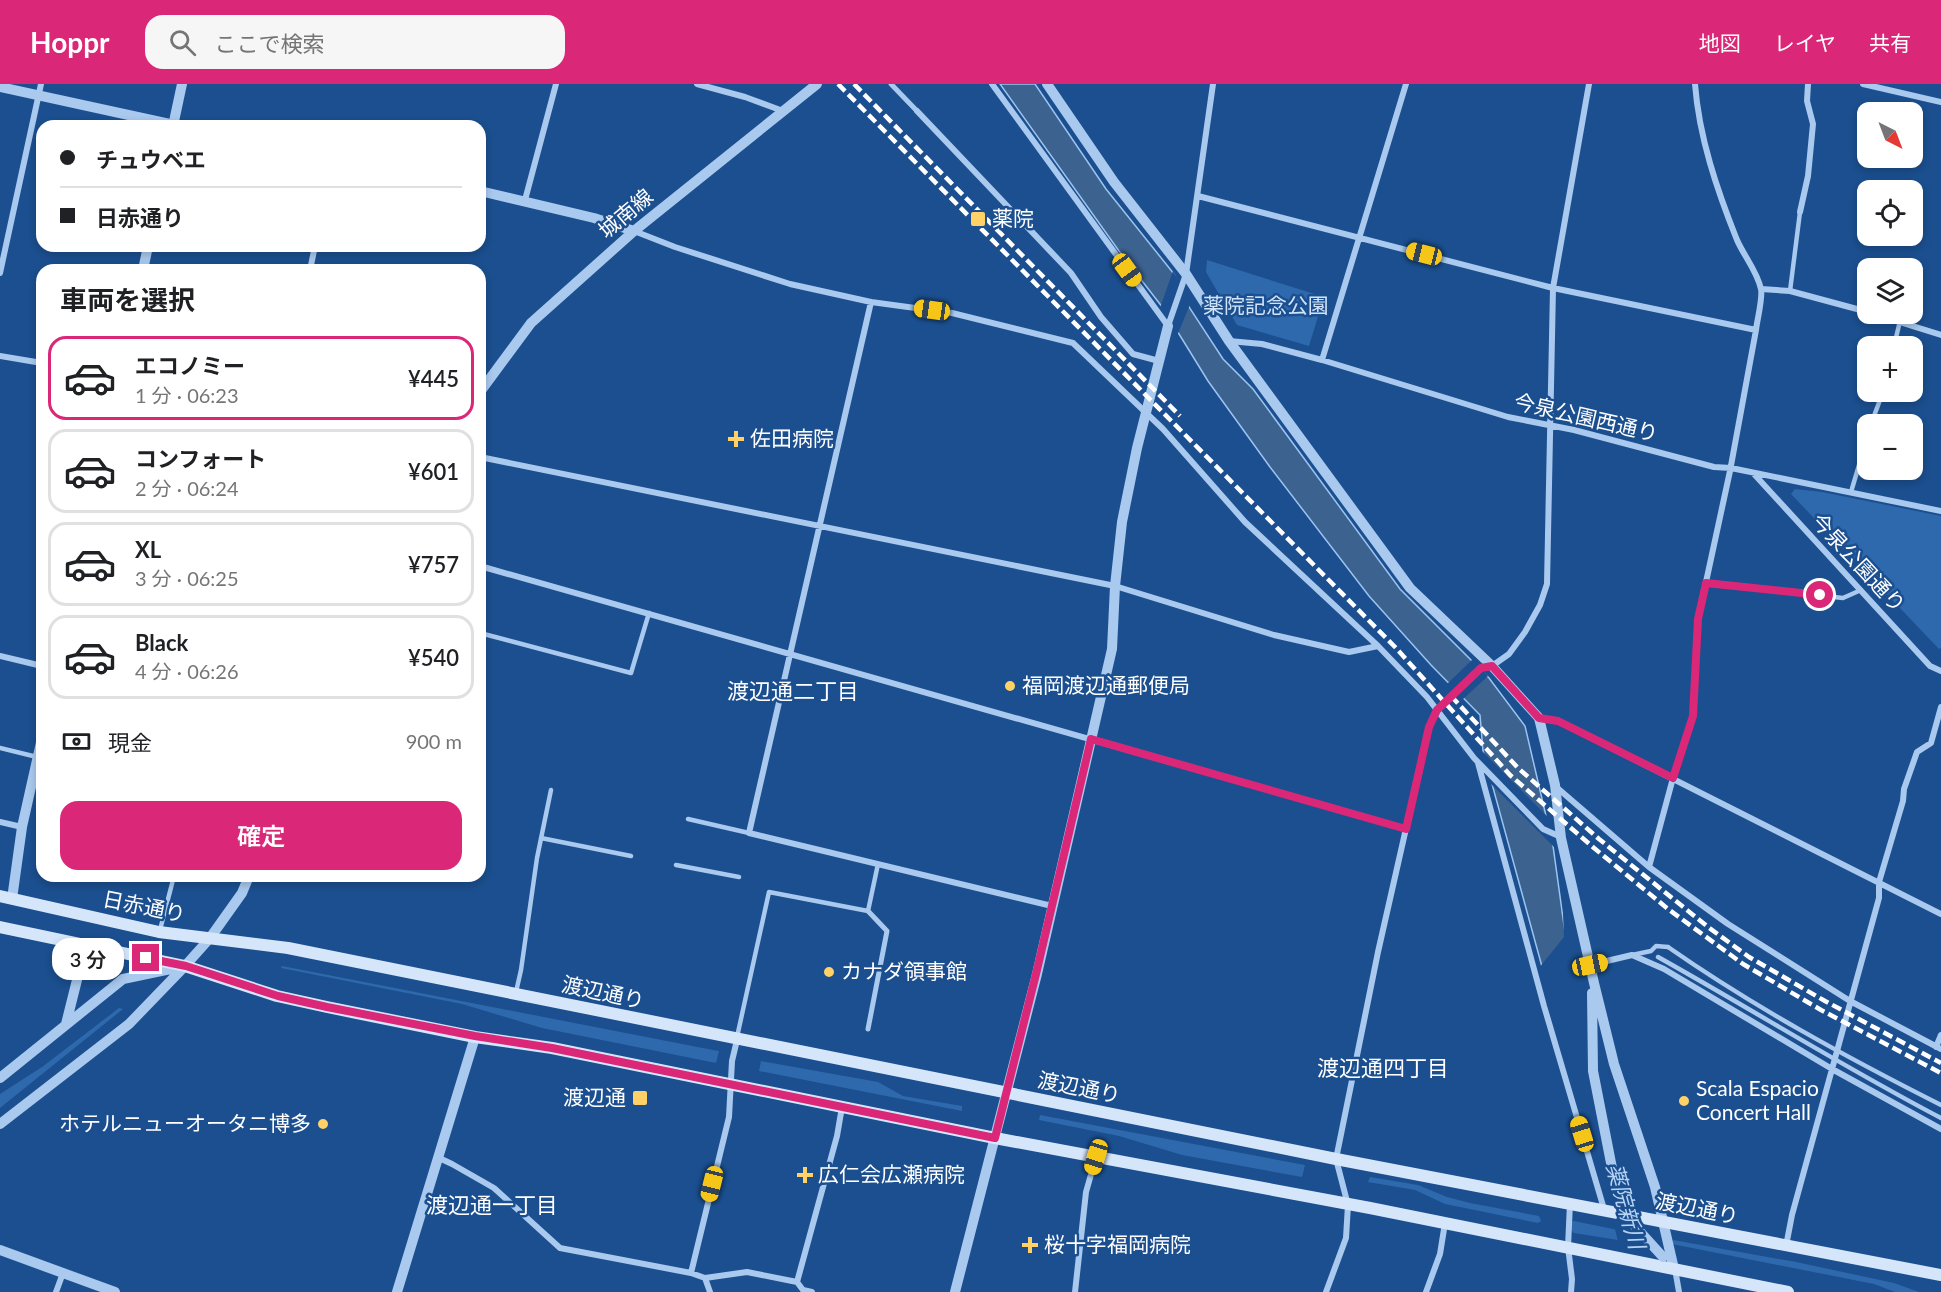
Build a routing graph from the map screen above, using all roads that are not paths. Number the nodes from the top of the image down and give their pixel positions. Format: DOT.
graph roads {
  1 [pos="182,84"];
  2 [pos="556,84"];
  3 [pos="697,84"];
  4 [pos="817,84"];
  5 [pos="891,84"];
  6 [pos="992,84"];
  7 [pos="1047,84"];
  8 [pos="1213,84"];
  9 [pos="1406,84"];
  10 [pos="1589,84"];
  11 [pos="1695,84"];
  12 [pos="1808,84"];
  13 [pos="1863,84"];
  14 [pos="0,87"];
  15 [pos="40,90"];
  16 [pos="1941,102"];
  17 [pos="783,111"];
  18 [pos="917,111"];
  19 [pos="152,120"];
  20 [pos="176,120"];
  21 [pos="486,192"];
  22 [pos="1198,196"];
  23 [pos="525,200"];
  24 [pos="1800,212"];
  25 [pos="634,231"];
  26 [pos="1359,237"];
  27 [pos="0,273"];
  28 [pos="1185,273"];
  29 [pos="1553,288"];
  30 [pos="1761,289"];
  31 [pos="1790,291"];
  32 [pos="871,302"];
  33 [pos="1857,309"];
  34 [pos="1909,324"];
  35 [pos="1168,325"];
  36 [pos="1756,330"];
  37 [pos="1941,335"];
  38 [pos="1229,341"];
  39 [pos="0,356"];
  40 [pos="1322,360"];
  41 [pos="1159,361"];
  42 [pos="36,362"];
  43 [pos="486,384"];
  44 [pos="1146,414"];
  45 [pos="1552,425"];
  46 [pos="486,458"];
  47 [pos="1731,468"];
  48 [pos="1857,472"];
  49 [pos="1753,473"];
  50 [pos="1851,492"];
  51 [pos="1941,511"];
  52 [pos="819,527"];
  53 [pos="486,568"];
  54 [pos="1706,583"];
  55 [pos="1114,586"];
  56 [pos="1861,590"];
  57 [pos="649,614"];
  58 [pos="486,635"];
  59 [pos="1378,646"];
  60 [pos="789,653"];
  61 [pos="0,656"];
  62 [pos="36,665"];
  63 [pos="1486,667"];
  64 [pos="1941,671"];
  65 [pos="1941,707"];
  66 [pos="1437,710"];
  67 [pos="1539,718"];
  68 [pos="1091,739"];
  69 [pos="0,748"];
  70 [pos="36,757"];
  71 [pos="1476,760"];
  72 [pos="36,773"];
  73 [pos="1673,778"];
  74 [pos="1555,786"];
  75 [pos="551,790"];
  76 [pos="688,819"];
  77 [pos="0,822"];
  78 [pos="22,827"];
  79 [pos="1406,829"];
  80 [pos="748,833"];
  81 [pos="1557,836"];
  82 [pos="541,838"];
  83 [pos="631,856"];
  84 [pos="878,864"];
  85 [pos="676,865"];
  86 [pos="1650,867"];
  87 [pos="739,877"];
  88 [pos="172,882"];
  89 [pos="247,882"];
  90 [pos="1879,882"];
  91 [pos="6,898"];
  92 [pos="1052,906"];
  93 [pos="868,911"];
  94 [pos="1941,914"];
  95 [pos="0,927"];
  96 [pos="159,932"];
  97 [pos="210,938"];
  98 [pos="86,944"];
  99 [pos="1651,951"];
  100 [pos="1632,955"];
  101 [pos="1590,965"];
  102 [pos="186,966"];
  103 [pos="1594,982"];
  104 [pos="515,994"];
  105 [pos="1850,1001"];
  106 [pos="66,1024"];
  107 [pos="868,1029"];
  108 [pos="1941,1035"];
  109 [pos="475,1036"];
  110 [pos="737,1040"];
  111 [pos="1938,1048"];
  112 [pos="1832,1069"];
  113 [pos="0,1078"];
  114 [pos="731,1084"];
  115 [pos="1007,1094"];
  116 [pos="1941,1105"];
  117 [pos="842,1107"];
  118 [pos="1941,1118"];
  119 [pos="0,1124"];
  120 [pos="1941,1129"];
  121 [pos="995,1138"];
  122 [pos="437,1157"];
  123 [pos="1096,1157"];
  124 [pos="1336,1159"];
  125 [pos="1570,1203"];
  126 [pos="1347,1205"];
  127 [pos="1607,1210"];
  128 [pos="1624,1214"];
  129 [pos="1659,1222"];
  130 [pos="1445,1223"];
  131 [pos="1786,1246"];
  132 [pos="1568,1247"];
  133 [pos="0,1250"];
  134 [pos="1668,1264"];
  135 [pos="64,1272"];
  136 [pos="691,1273"];
  137 [pos="1941,1275"];
  138 [pos="705,1278"];
  139 [pos="797,1282"];
  140 [pos="56,1292"];
  141 [pos="115,1292"];
  142 [pos="397,1292"];
  143 [pos="710,1292"];
  144 [pos="812,1292"];
  145 [pos="955,1292"];
  146 [pos="1075,1292"];
  147 [pos="1326,1292"];
  148 [pos="1426,1292"];
  149 [pos="1571,1292"];
  150 [pos="1679,1292"];
  151 [pos="1788,1292"];
  1 -- 20 [label="street"];
  2 -- 23 [label="street"];
  3 -- 17 [label="street"];
  4 -- 17 [label="street, 城南線"];
  5 -- 18 [label="street"];
  6 -- 35 [label="street"];
  7 -- 28 [label="street"];
  8 -- 22 [label="street"];
  9 -- 26 [label="street"];
  10 -- 29 [label="street"];
  11 -- 30 [label="street"];
  12 -- 24 [label="street"];
  13 -- 16 [label="street"];
  14 -- 15 [label="street"];
  15 -- 19 [label="street"];
  15 -- 27 [label="street"];
  17 -- 25 [label="street, 城南線"];
  18 -- 41 [label="street"];
  21 -- 23 [label="street"];
  22 -- 26 [label="street"];
  22 -- 28 [label="street"];
  23 -- 25 [label="street"];
  24 -- 31 [label="lane"];
  25 -- 32 [label="street"];
  25 -- 43 [label="street, 城南線"];
  26 -- 29 [label="street"];
  26 -- 40 [label="street"];
  28 -- 35 [label="street"];
  28 -- 38 [label="street"];
  29 -- 36 [label="street"];
  29 -- 45 [label="street"];
  30 -- 31 [label="street"];
  30 -- 36 [label="street"];
  31 -- 33 [label="street"];
  32 -- 44 [label="street"];
  32 -- 52 [label="street"];
  34 -- 37 [label="street"];
  35 -- 41 [label="street"];
  36 -- 47 [label="street"];
  38 -- 40 [label="street, 今泉公園西通り"];
  38 -- 63 [label="street"];
  39 -- 42 [label="street"];
  40 -- 45 [label="street, 今泉公園西通り"];
  41 -- 44 [label="street"];
  44 -- 55 [label="street"];
  44 -- 59 [label="street"];
  45 -- 47 [label="street, 今泉公園西通り"];
  45 -- 63 [label="street"];
  46 -- 52 [label="street"];
  47 -- 49 [label="street, 今泉公園西通り"];
  47 -- 54 [label="street"];
  48 -- 50 [label="lane"];
  49 -- 50 [label="street, 今泉公園西通り"];
  49 -- 56 [label="street, 今泉公園通り"];
  50 -- 51 [label="street, 今泉公園西通り"];
  52 -- 55 [label="street"];
  52 -- 60 [label="street"];
  53 -- 57 [label="street"];
  54 -- 56 [label="lane"];
  54 -- 73 [label="street"];
  55 -- 59 [label="street"];
  55 -- 68 [label="street"];
  56 -- 64 [label="street, 今泉公園通り"];
  57 -- 58 [label="lane"];
  57 -- 60 [label="street"];
  59 -- 66 [label="street"];
  60 -- 68 [label="street"];
  60 -- 80 [label="street"];
  61 -- 62 [label="street"];
  63 -- 66 [label="street"];
  63 -- 67 [label="street"];
  65 -- 90 [label="street"];
  66 -- 71 [label="street"];
  66 -- 79 [label="street"];
  67 -- 73 [label="street"];
  67 -- 74 [label="street"];
  68 -- 79 [label="street"];
  68 -- 92 [label="street"];
  69 -- 70 [label="lane"];
  71 -- 81 [label="street"];
  71 -- 127 [label="street"];
  72 -- 78 [label="street"];
  73 -- 86 [label="street"];
  73 -- 90 [label="street"];
  74 -- 81 [label="street"];
  74 -- 86 [label="street"];
  75 -- 82 [label="lane"];
  76 -- 80 [label="lane"];
  77 -- 78 [label="street"];
  78 -- 91 [label="street"];
  79 -- 124 [label="street"];
  80 -- 84 [label="street"];
  81 -- 101 [label="street"];
  82 -- 83 [label="lane"];
  82 -- 104 [label="lane"];
  84 -- 92 [label="street"];
  84 -- 93 [label="lane"];
  85 -- 87 [label="lane"];
  86 -- 105 [label="street"];
  88 -- 96 [label="lane"];
  89 -- 97 [label="street"];
  90 -- 94 [label="street"];
  90 -- 105 [label="street"];
  91 -- 96 [label="main road, 日赤通り"];
  92 -- 115 [label="street"];
  93 -- 107 [label="street"];
  93 -- 110 [label="lane"];
  95 -- 98 [label="main road"];
  96 -- 97 [label="main road, 日赤通り"];
  97 -- 102 [label="street"];
  97 -- 104 [label="main road, 渡辺通り"];
  98 -- 102 [label="main road"];
  98 -- 106 [label="street"];
  99 -- 100 [label="lane"];
  99 -- 116 [label="lane, bridge"];
  99 -- 118 [label="lane, bridge"];
  100 -- 101 [label="street"];
  100 -- 112 [label="street"];
  101 -- 103 [label="street"];
  102 -- 106 [label="street"];
  102 -- 109 [label="main road"];
  102 -- 119 [label="street"];
  103 -- 128 [label="street, bridge"];
  103 -- 129 [label="street"];
  104 -- 110 [label="main road, 渡辺通り"];
  105 -- 111 [label="street"];
  105 -- 112 [label="street"];
  106 -- 113 [label="street"];
  108 -- 111 [label="street"];
  109 -- 114 [label="main road"];
  109 -- 122 [label="street"];
  110 -- 114 [label="street"];
  110 -- 115 [label="main road, 渡辺通り"];
  112 -- 120 [label="street"];
  112 -- 131 [label="street"];
  114 -- 117 [label="main road"];
  114 -- 136 [label="street"];
  115 -- 121 [label="street"];
  115 -- 124 [label="main road, 渡辺通り"];
  117 -- 121 [label="main road"];
  117 -- 139 [label="street"];
  121 -- 123 [label="main road"];
  121 -- 145 [label="street"];
  122 -- 136 [label="street"];
  122 -- 142 [label="street"];
  123 -- 126 [label="main road"];
  123 -- 146 [label="street"];
  124 -- 125 [label="main road, 渡辺通り"];
  124 -- 126 [label="street"];
  125 -- 127 [label="main road, 渡辺通り"];
  125 -- 132 [label="street"];
  126 -- 130 [label="main road"];
  126 -- 147 [label="street"];
  127 -- 128 [label="main road, 渡辺通り"];
  128 -- 129 [label="main road, 渡辺通り"];
  128 -- 134 [label="street, bridge"];
  129 -- 131 [label="main road, 渡辺通り"];
  129 -- 134 [label="street"];
  130 -- 132 [label="main road"];
  130 -- 148 [label="street"];
  131 -- 137 [label="main road, 渡辺通り"];
  132 -- 134 [label="main road"];
  132 -- 149 [label="street"];
  133 -- 135 [label="street"];
  134 -- 150 [label="street"];
  134 -- 151 [label="main road"];
  135 -- 140 [label="street"];
  135 -- 141 [label="street"];
  136 -- 138 [label="street"];
  138 -- 139 [label="street"];
  138 -- 143 [label="street"];
  139 -- 144 [label="street"];
}
